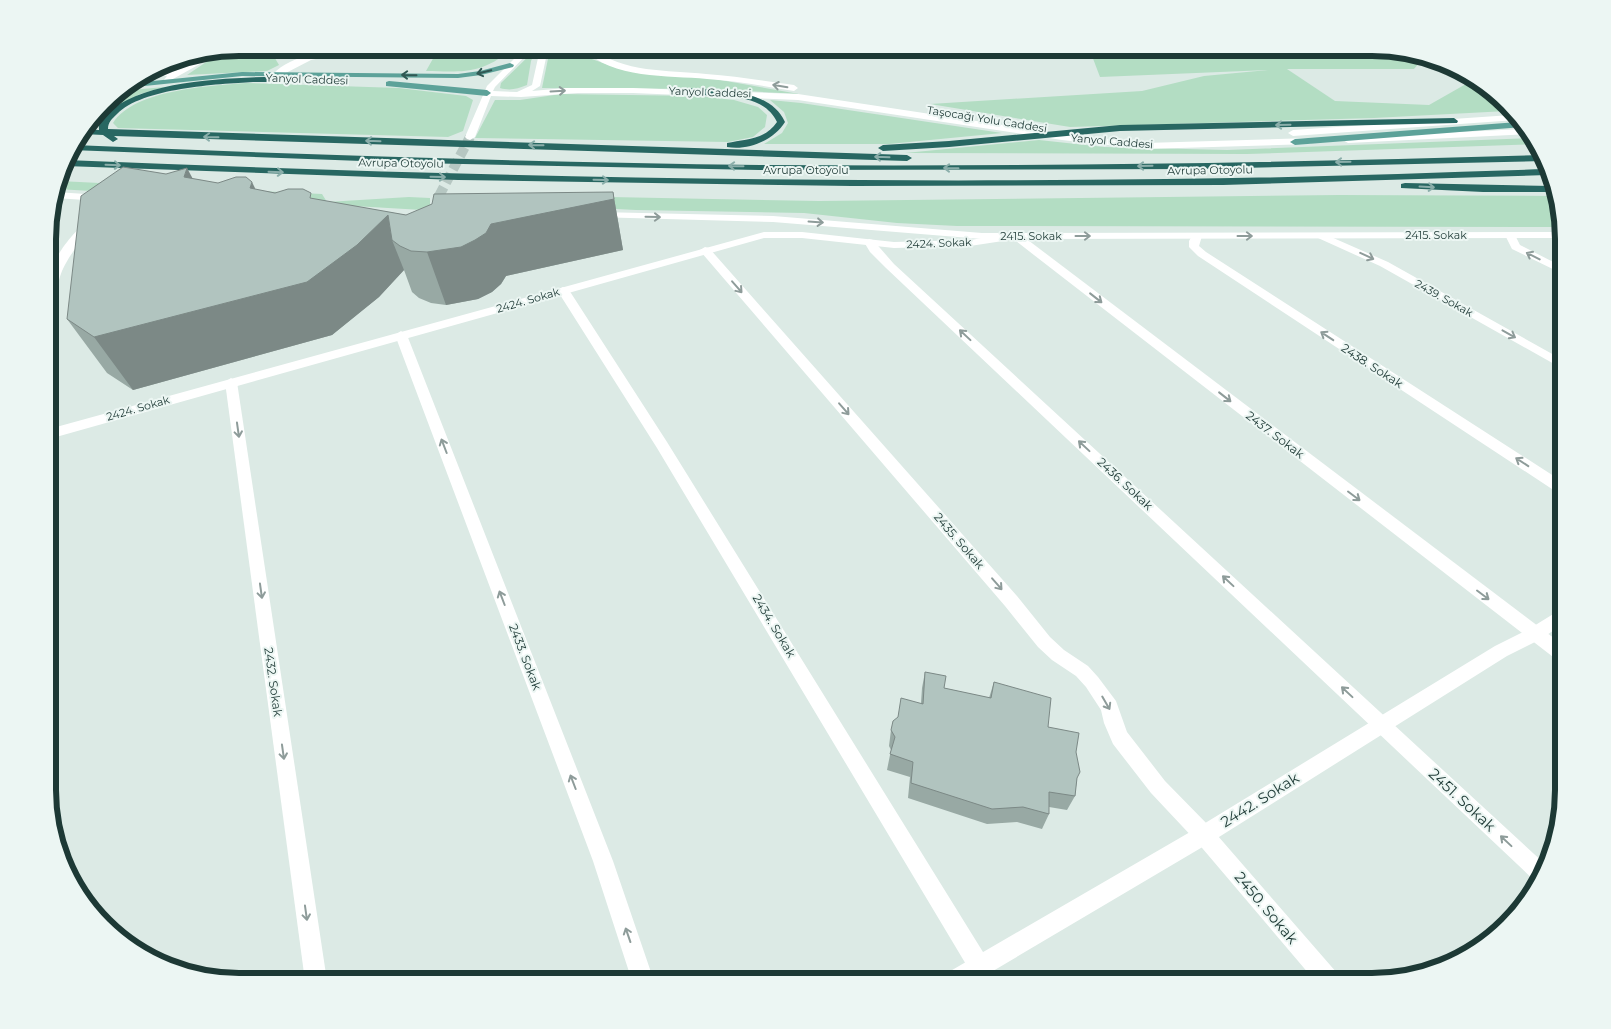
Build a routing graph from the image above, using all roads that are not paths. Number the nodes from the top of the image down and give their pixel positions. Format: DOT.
graph roads {
  1 [pos="320,56"];
  2 [pos="520,56"];
  3 [pos="543,56"];
  4 [pos="598,56"];
  5 [pos="199,61"];
  6 [pos="510,65"];
  7 [pos="162,73"];
  8 [pos="175,74"];
  9 [pos="277,74"];
  10 [pos="458,76"];
  11 [pos="292,78"];
  12 [pos="167,81"];
  13 [pos="143,84"];
  14 [pos="139,87"];
  15 [pos="438,89"];
  16 [pos="688,91"];
  17 [pos="487,93"];
  18 [pos="509,96"];
  19 [pos="1508,118"];
  20 [pos="1454,122"];
  21 [pos="1515,125"];
  22 [pos="91,132"];
  23 [pos="1520,132"];
  24 [pos="470,137"];
  25 [pos="1295,142"];
  26 [pos="81,148"];
  27 [pos="637,148"];
  28 [pos="702,148"];
  29 [pos="1532,152"];
  30 [pos="298,156"];
  31 [pos="1536,158"];
  32 [pos="1392,161"];
  33 [pos="73,163"];
  34 [pos="1053,168"];
  35 [pos="1542,172"];
  36 [pos="1483,174"];
  37 [pos="1544,178"];
  38 [pos="1343,179"];
  39 [pos="1548,190"];
  40 [pos="61,195"];
  41 [pos="114,199"];
  42 [pos="584,215"];
  43 [pos="100,219"];
  44 [pos="1510,235"];
  45 [pos="1016,236"];
  46 [pos="1197,236"];
  47 [pos="1322,236"];
  48 [pos="1555,236"];
  49 [pos="869,242"];
  50 [pos="705,250"];
  51 [pos="1555,267"];
  52 [pos="56,271"];
  53 [pos="563,290"];
  54 [pos="401,335"];
  55 [pos="1555,360"];
  56 [pos="231,382"];
  57 [pos="56,432"];
  58 [pos="1555,484"];
  59 [pos="1555,620"];
  60 [pos="1535,634"];
  61 [pos="1555,649"];
  62 [pos="1383,725"];
  63 [pos="1204,835"];
  64 [pos="1537,869"];
  65 [pos="315,973"];
  66 [pos="640,973"];
  67 [pos="983,973"];
  68 [pos="986,973"];
  69 [pos="1321,973"];
  1 -- 9 [label="street"];
  2 -- 6 [label="street"];
  3 -- 18 [label="street"];
  20 -- 4 [label="street, Taşocağı Yolu Caddesi, one-way"];
  5 -- 8 [label="street"];
  6 -- 10 [label="main road, one-way"];
  6 -- 17 [label="street"];
  7 -- 8 [label="street"];
  8 -- 12 [label="street"];
  10 -- 9 [label="main road, one-way"];
  9 -- 12 [label="main road"];
  10 -- 15 [label="main road"];
  11 -- 14 [label="main road, Yanyol Caddesi"];
  11 -- 15 [label="main road, Yanyol Caddesi"];
  11 -- 30 [label="highway"];
  12 -- 13 [label="main road"];
  15 -- 17 [label="main road, Yanyol Caddesi"];
  18 -- 16 [label="street, Yanyol Caddesi, one-way"];
  16 -- 25 [label="street, Yanyol Caddesi"];
  16 -- 28 [label="highway"];
  17 -- 18 [label="street, Yanyol Caddesi"];
  17 -- 24 [label="street"];
  19 -- 20 [label="street, Taşocağı Yolu Caddesi"];
  20 -- 28 [label="highway, one-way"];
  21 -- 25 [label="main road"];
  27 -- 22 [label="highway, one-way"];
  23 -- 25 [label="street, Yanyol Caddesi"];
  26 -- 30 [label="highway, Avrupa Otoyolu"];
  27 -- 28 [label="highway"];
  34 -- 27 [label="highway, one-way"];
  29 -- 32 [label="highway"];
  34 -- 30 [label="highway, Avrupa Otoyolu, one-way"];
  31 -- 32 [label="highway, Avrupa Otoyolu"];
  32 -- 34 [label="highway, Avrupa Otoyolu, one-way"];
  33 -- 38 [label="highway, Avrupa Otoyolu, one-way"];
  35 -- 36 [label="highway, Avrupa Otoyolu"];
  36 -- 37 [label="highway"];
  36 -- 38 [label="highway, Avrupa Otoyolu"];
  38 -- 39 [label="highway, one-way"];
  40 -- 41 [label="street"];
  42 -- 45 [label="street, 2415. Sokak, one-way"];
  43 -- 52 [label="street"];
  44 -- 47 [label="street, 2415. Sokak"];
  44 -- 48 [label="street, 2415. Sokak"];
  51 -- 44 [label="street, one-way"];
  45 -- 46 [label="street, 2415. Sokak, one-way"];
  45 -- 49 [label="street, 2424. Sokak"];
  45 -- 60 [label="street, 2437. Sokak, one-way"];
  46 -- 47 [label="street, 2415. Sokak, one-way"];
  58 -- 46 [label="street, 2438. Sokak, one-way"];
  47 -- 55 [label="street, 2439. Sokak, one-way"];
  49 -- 50 [label="street, 2424. Sokak"];
  62 -- 49 [label="street, 2436. Sokak, one-way"];
  50 -- 53 [label="street, 2424. Sokak"];
  50 -- 63 [label="street, 2435. Sokak, one-way"];
  53 -- 54 [label="street, 2424. Sokak"];
  53 -- 67 [label="street, 2434. Sokak"];
  54 -- 56 [label="street, 2424. Sokak"];
  66 -- 54 [label="street, 2433. Sokak, one-way"];
  56 -- 57 [label="street, 2424. Sokak"];
  56 -- 65 [label="street, 2432. Sokak, one-way"];
  59 -- 60 [label="street, 2442. Sokak"];
  60 -- 61 [label="street, 2437. Sokak"];
  60 -- 62 [label="street, 2442. Sokak"];
  62 -- 63 [label="street, 2442. Sokak"];
  64 -- 62 [label="street, 2451. Sokak, one-way"];
  63 -- 68 [label="street, 2442. Sokak"];
  63 -- 69 [label="street, 2450. Sokak"];
}
